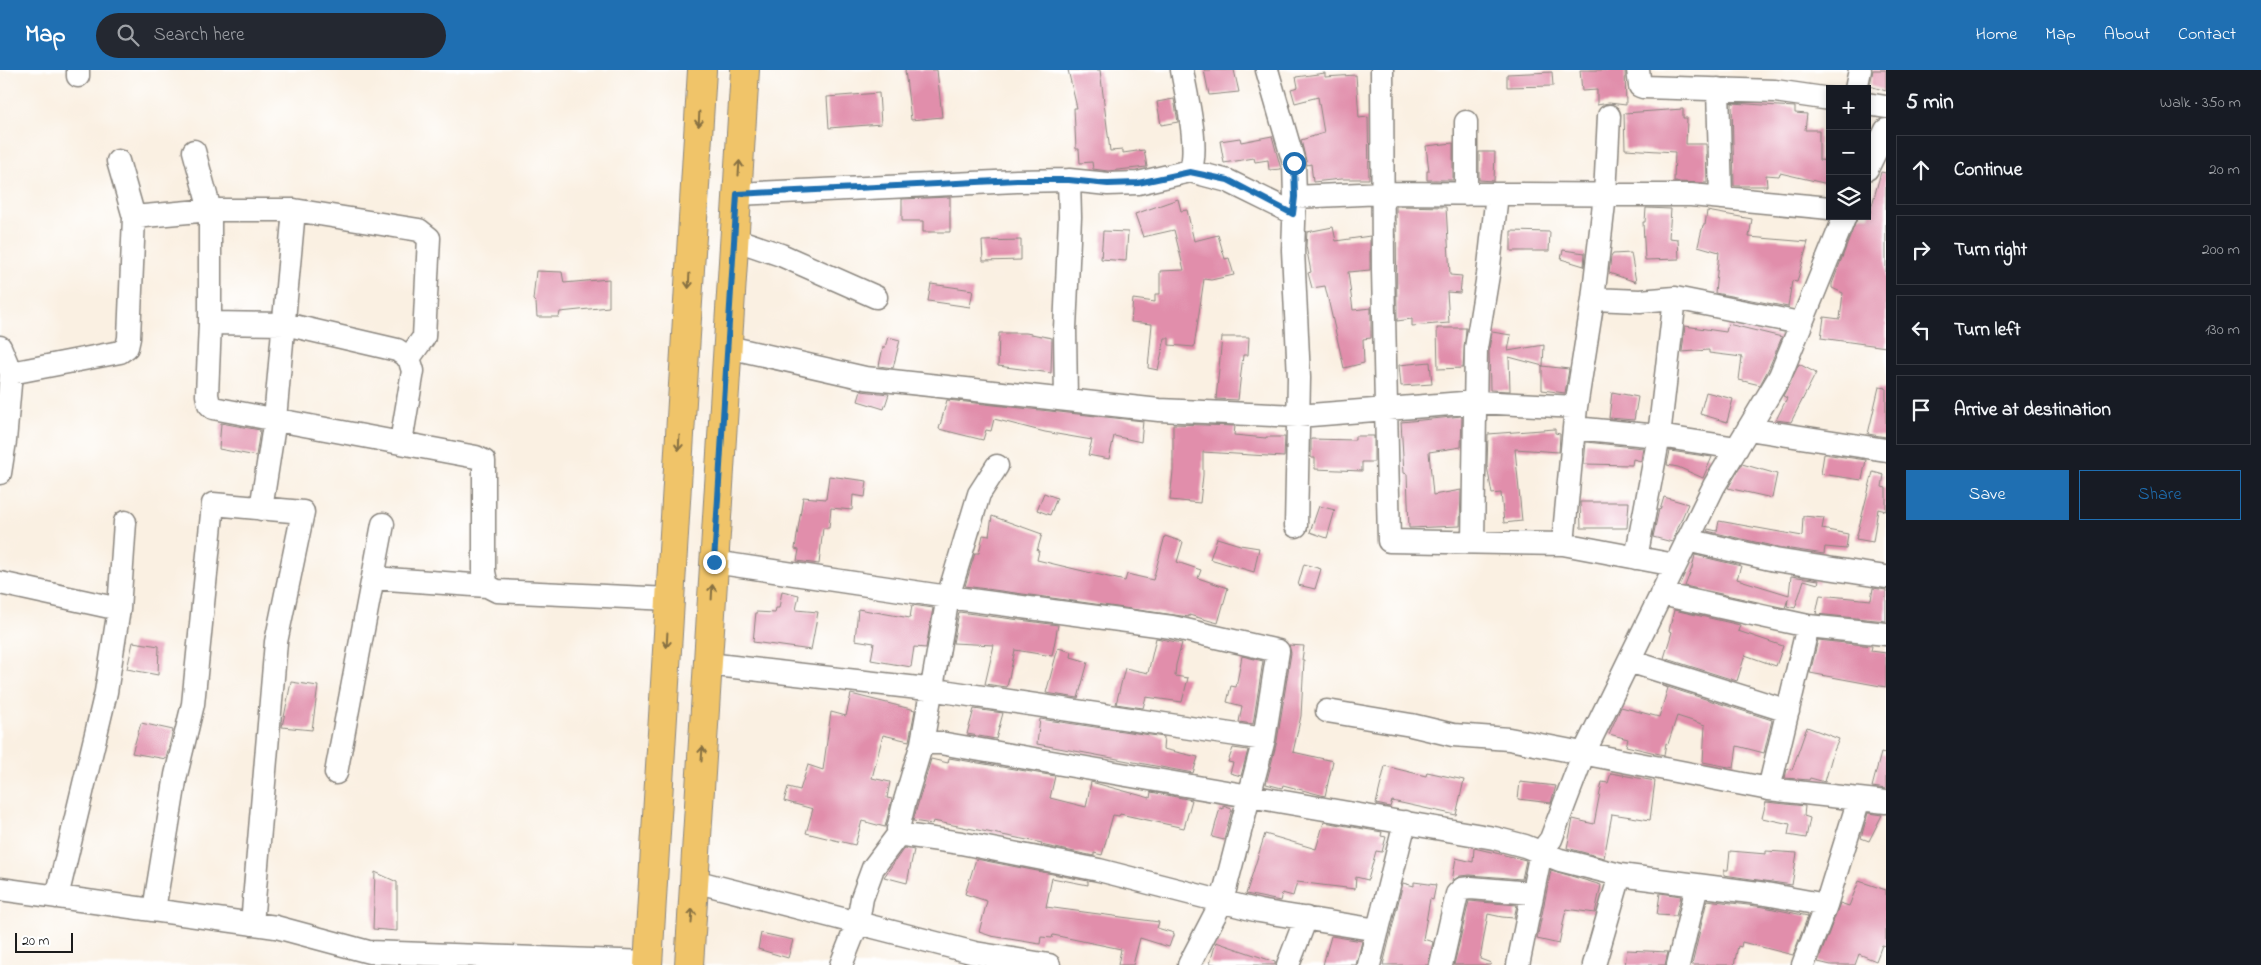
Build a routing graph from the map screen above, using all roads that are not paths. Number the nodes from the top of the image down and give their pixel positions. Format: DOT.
graph roads {
  1 [pos="702,70"];
  2 [pos="745,70"];
  3 [pos="1182,70"];
  4 [pos="1267,70"];
  5 [pos="1382,70"];
  6 [pos="1638,70"];
  7 [pos="1860,70"];
  8 [pos="1857,85"];
  9 [pos="1718,90"];
  10 [pos="1826,98"];
  11 [pos="1871,105"];
  12 [pos="1886,107"];
  13 [pos="1609,116"];
  14 [pos="1466,122"];
  15 [pos="1886,130"];
  16 [pos="194,151"];
  17 [pos="118,161"];
  18 [pos="1871,161"];
  19 [pos="1190,172"];
  20 [pos="1069,180"];
  21 [pos="1383,193"];
  22 [pos="737,194"];
  23 [pos="1466,194"];
  24 [pos="1497,194"];
  25 [pos="1605,195"];
  26 [pos="1721,198"];
  27 [pos="1294,205"];
  28 [pos="1826,208"];
  29 [pos="210,210"];
  30 [pos="294,210"];
  31 [pos="134,217"];
  32 [pos="1843,220"];
  33 [pos="734,239"];
  34 [pos="876,297"];
  35 [pos="1675,298"];
  36 [pos="1593,300"];
  37 [pos="210,323"];
  38 [pos="1800,323"];
  39 [pos="285,324"];
  40 [pos="0,347"];
  41 [pos="728,347"];
  42 [pos="409,358"];
  43 [pos="11,373"];
  44 [pos="1066,400"];
  45 [pos="1476,402"];
  46 [pos="1386,409"];
  47 [pos="1298,416"];
  48 [pos="1575,417"];
  49 [pos="275,419"];
  50 [pos="1748,429"];
  51 [pos="1658,436"];
  52 [pos="401,442"];
  53 [pos="1737,448"];
  54 [pos="1886,450"];
  55 [pos="997,466"];
  56 [pos="0,473"];
  57 [pos="261,509"];
  58 [pos="125,522"];
  59 [pos="383,524"];
  60 [pos="1296,526"];
  61 [pos="1688,540"];
  62 [pos="1473,541"];
  63 [pos="1563,544"];
  64 [pos="1636,558"];
  65 [pos="714,562"];
  66 [pos="1675,565"];
  67 [pos="1886,577"];
  68 [pos="373,578"];
  69 [pos="0,583"];
  70 [pos="487,586"];
  71 [pos="1661,594"];
  72 [pos="948,597"];
  73 [pos="670,599"];
  74 [pos="119,609"];
  75 [pos="1808,626"];
  76 [pos="1886,634"];
  77 [pos="1629,661"];
  78 [pos="708,664"];
  79 [pos="932,689"];
  80 [pos="1327,711"];
  81 [pos="1788,711"];
  82 [pos="1264,739"];
  83 [pos="922,743"];
  84 [pos="1584,755"];
  85 [pos="336,772"];
  86 [pos="1769,789"];
  87 [pos="1250,796"];
  88 [pos="1859,799"];
  89 [pos="1886,802"];
  90 [pos="1405,822"];
  91 [pos="900,832"];
  92 [pos="1541,852"];
  93 [pos="1620,875"];
  94 [pos="694,881"];
  95 [pos="1697,886"];
  96 [pos="0,889"];
  97 [pos="1532,893"];
  98 [pos="57,897"];
  99 [pos="1222,901"];
  100 [pos="1826,905"];
  101 [pos="154,910"];
  102 [pos="1306,918"];
  103 [pos="858,922"];
  104 [pos="252,924"];
  105 [pos="1378,930"];
  106 [pos="974,959"];
  107 [pos="428,960"];
  108 [pos="648,963"];
  109 [pos="689,965"];
  110 [pos="841,965"];
  111 [pos="1049,965"];
  112 [pos="1190,965"];
  113 [pos="1288,965"];
  114 [pos="1369,965"];
  115 [pos="1441,965"];
  116 [pos="1518,965"];
  117 [pos="1594,965"];
  118 [pos="1678,965"];
  119 [pos="1803,965"];
  1 -- 73 [label="main road, one-way"];
  22 -- 2 [label="main road, one-way"];
  3 -- 19 [label="street"];
  4 -- 27 [label="street"];
  5 -- 21 [label="street"];
  6 -- 9 [label="street"];
  7 -- 8 [label="street"];
  9 -- 10 [label="street"];
  9 -- 26 [label="street"];
  11 -- 12 [label="street"];
  13 -- 25 [label="street"];
  14 -- 23 [label="street"];
  15 -- 18 [label="street"];
  16 -- 29 [label="street"];
  17 -- 31 [label="street"];
  19 -- 20 [label="street"];
  19 -- 27 [label="street"];
  20 -- 22 [label="street"];
  20 -- 44 [label="street"];
  21 -- 23 [label="street"];
  21 -- 27 [label="street"];
  21 -- 46 [label="street"];
  22 -- 33 [label="main road"];
  23 -- 24 [label="street"];
  24 -- 25 [label="street"];
  24 -- 45 [label="street"];
  25 -- 26 [label="street"];
  25 -- 36 [label="street"];
  26 -- 28 [label="street"];
  27 -- 47 [label="street"];
  29 -- 30 [label="street"];
  29 -- 31 [label="street"];
  29 -- 37 [label="street"];
  30 -- 39 [label="street"];
  30 -- 42 [label="street"];
  31 -- 43 [label="street"];
  32 -- 38 [label="street"];
  33 -- 34 [label="street"];
  33 -- 41 [label="main road"];
  35 -- 36 [label="street"];
  35 -- 38 [label="street"];
  35 -- 51 [label="street"];
  36 -- 48 [label="street"];
  37 -- 39 [label="street"];
  37 -- 49 [label="street"];
  38 -- 50 [label="street"];
  39 -- 42 [label="street"];
  39 -- 49 [label="street"];
  40 -- 43 [label="street"];
  41 -- 44 [label="street"];
  41 -- 65 [label="main road"];
  42 -- 52 [label="street"];
  43 -- 56 [label="street"];
  44 -- 47 [label="street"];
  45 -- 46 [label="street"];
  45 -- 48 [label="street"];
  45 -- 62 [label="street"];
  46 -- 47 [label="street"];
  46 -- 62 [label="street"];
  47 -- 60 [label="street"];
  48 -- 51 [label="street"];
  48 -- 63 [label="street"];
  49 -- 52 [label="street"];
  49 -- 57 [label="street"];
  50 -- 53 [label="street"];
  50 -- 54 [label="street"];
  51 -- 53 [label="street"];
  51 -- 64 [label="street"];
  52 -- 70 [label="street"];
  53 -- 61 [label="street"];
  55 -- 72 [label="street"];
  57 -- 101 [label="street"];
  57 -- 104 [label="street"];
  58 -- 74 [label="street"];
  59 -- 68 [label="street"];
  61 -- 66 [label="street"];
  61 -- 67 [label="street"];
  62 -- 63 [label="street"];
  63 -- 64 [label="street"];
  64 -- 66 [label="street"];
  65 -- 72 [label="street"];
  78 -- 65 [label="main road, one-way"];
  66 -- 71 [label="street"];
  68 -- 70 [label="street"];
  68 -- 85 [label="street"];
  69 -- 74 [label="street"];
  70 -- 73 [label="street"];
  71 -- 75 [label="street"];
  71 -- 77 [label="street"];
  72 -- 79 [label="street"];
  72 -- 82 [label="street"];
  73 -- 108 [label="main road, one-way"];
  74 -- 98 [label="street"];
  75 -- 76 [label="street"];
  75 -- 81 [label="street"];
  77 -- 81 [label="street"];
  77 -- 84 [label="street"];
  78 -- 79 [label="street"];
  94 -- 78 [label="main road, one-way"];
  79 -- 82 [label="street"];
  79 -- 83 [label="street"];
  80 -- 84 [label="street"];
  81 -- 86 [label="street"];
  82 -- 87 [label="street"];
  83 -- 87 [label="street"];
  83 -- 91 [label="street"];
  84 -- 86 [label="street"];
  84 -- 92 [label="street"];
  86 -- 88 [label="street"];
  87 -- 90 [label="street"];
  87 -- 99 [label="street"];
  88 -- 89 [label="street"];
  88 -- 100 [label="street"];
  90 -- 92 [label="street"];
  90 -- 105 [label="street"];
  91 -- 99 [label="street"];
  91 -- 103 [label="street"];
  92 -- 93 [label="street"];
  92 -- 97 [label="street"];
  93 -- 95 [label="street"];
  93 -- 117 [label="street"];
  94 -- 103 [label="street"];
  109 -- 94 [label="main road, one-way"];
  95 -- 100 [label="street"];
  95 -- 118 [label="street"];
  96 -- 98 [label="street"];
  97 -- 115 [label="street"];
  97 -- 116 [label="street"];
  98 -- 101 [label="street"];
  99 -- 102 [label="street"];
  99 -- 112 [label="street"];
  100 -- 119 [label="street"];
  101 -- 104 [label="street"];
  102 -- 105 [label="street"];
  102 -- 113 [label="street"];
  103 -- 106 [label="street"];
  103 -- 110 [label="street"];
  104 -- 107 [label="street"];
  105 -- 114 [label="street"];
  106 -- 111 [label="street"];
  107 -- 108 [label="street"];
}
